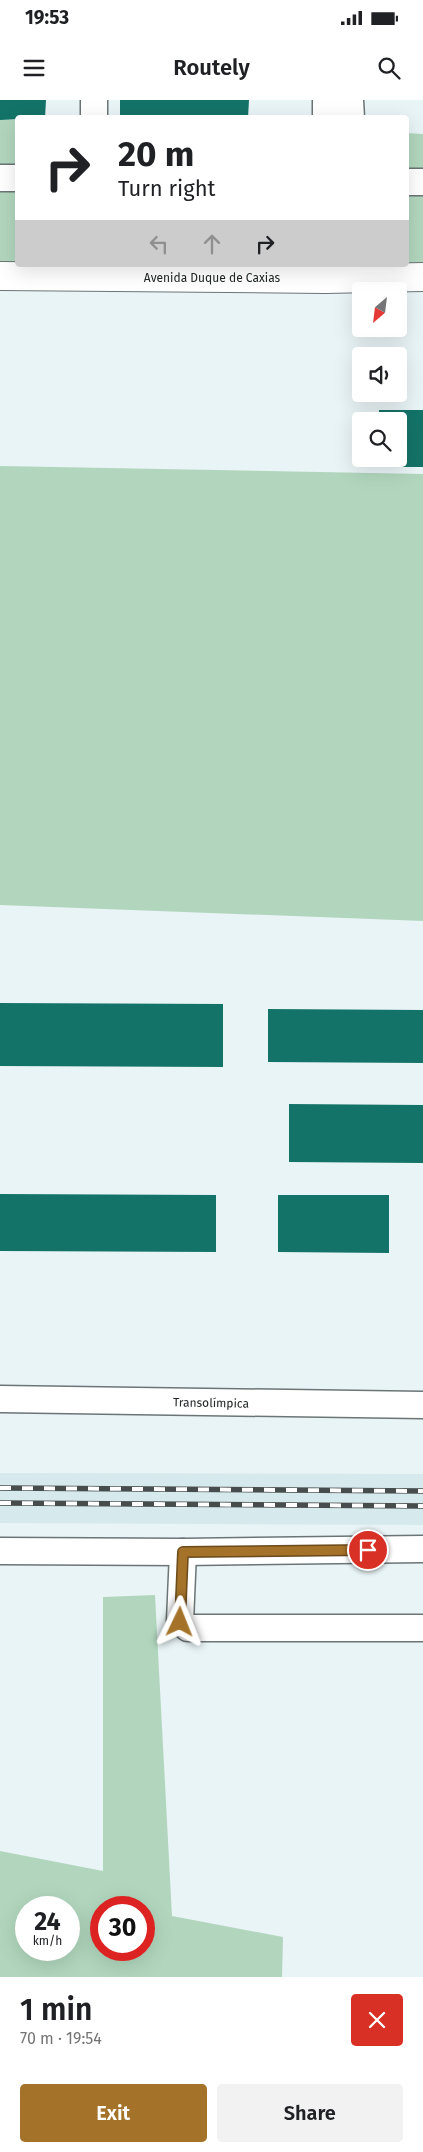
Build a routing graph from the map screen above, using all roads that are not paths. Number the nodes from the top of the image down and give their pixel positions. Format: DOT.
graph roads {
  1 [pos="94,100"];
  2 [pos="326,100"];
  3 [pos="350,100"];
  4 [pos="94,115"];
  5 [pos="326,115"];
  6 [pos="351,115"];
  7 [pos="0,178"];
  8 [pos="15,178"];
  9 [pos="409,182"];
  10 [pos="423,182"];
  11 [pos="325,272"];
  12 [pos="0,276"];
  13 [pos="423,277"];
  14 [pos="0,1399"];
  15 [pos="423,1404"];
  16 [pos="423,1549"];
  17 [pos="0,1551"];
  18 [pos="183,1552"];
  19 [pos="423,1628"];
  1 -- 4 [label="street"];
  2 -- 5 [label="street"];
  3 -- 6 [label="street"];
  7 -- 8 [label="street"];
  9 -- 10 [label="street"];
  11 -- 12 [label="main road, Avenida Duque de Caxias"];
  11 -- 13 [label="main road, Avenida Duque de Caxias"];
  14 -- 15 [label="street, Transolímpica"];
  16 -- 18 [label="street"];
  17 -- 18 [label="street"];
  18 -- 19 [label="street"];
}
